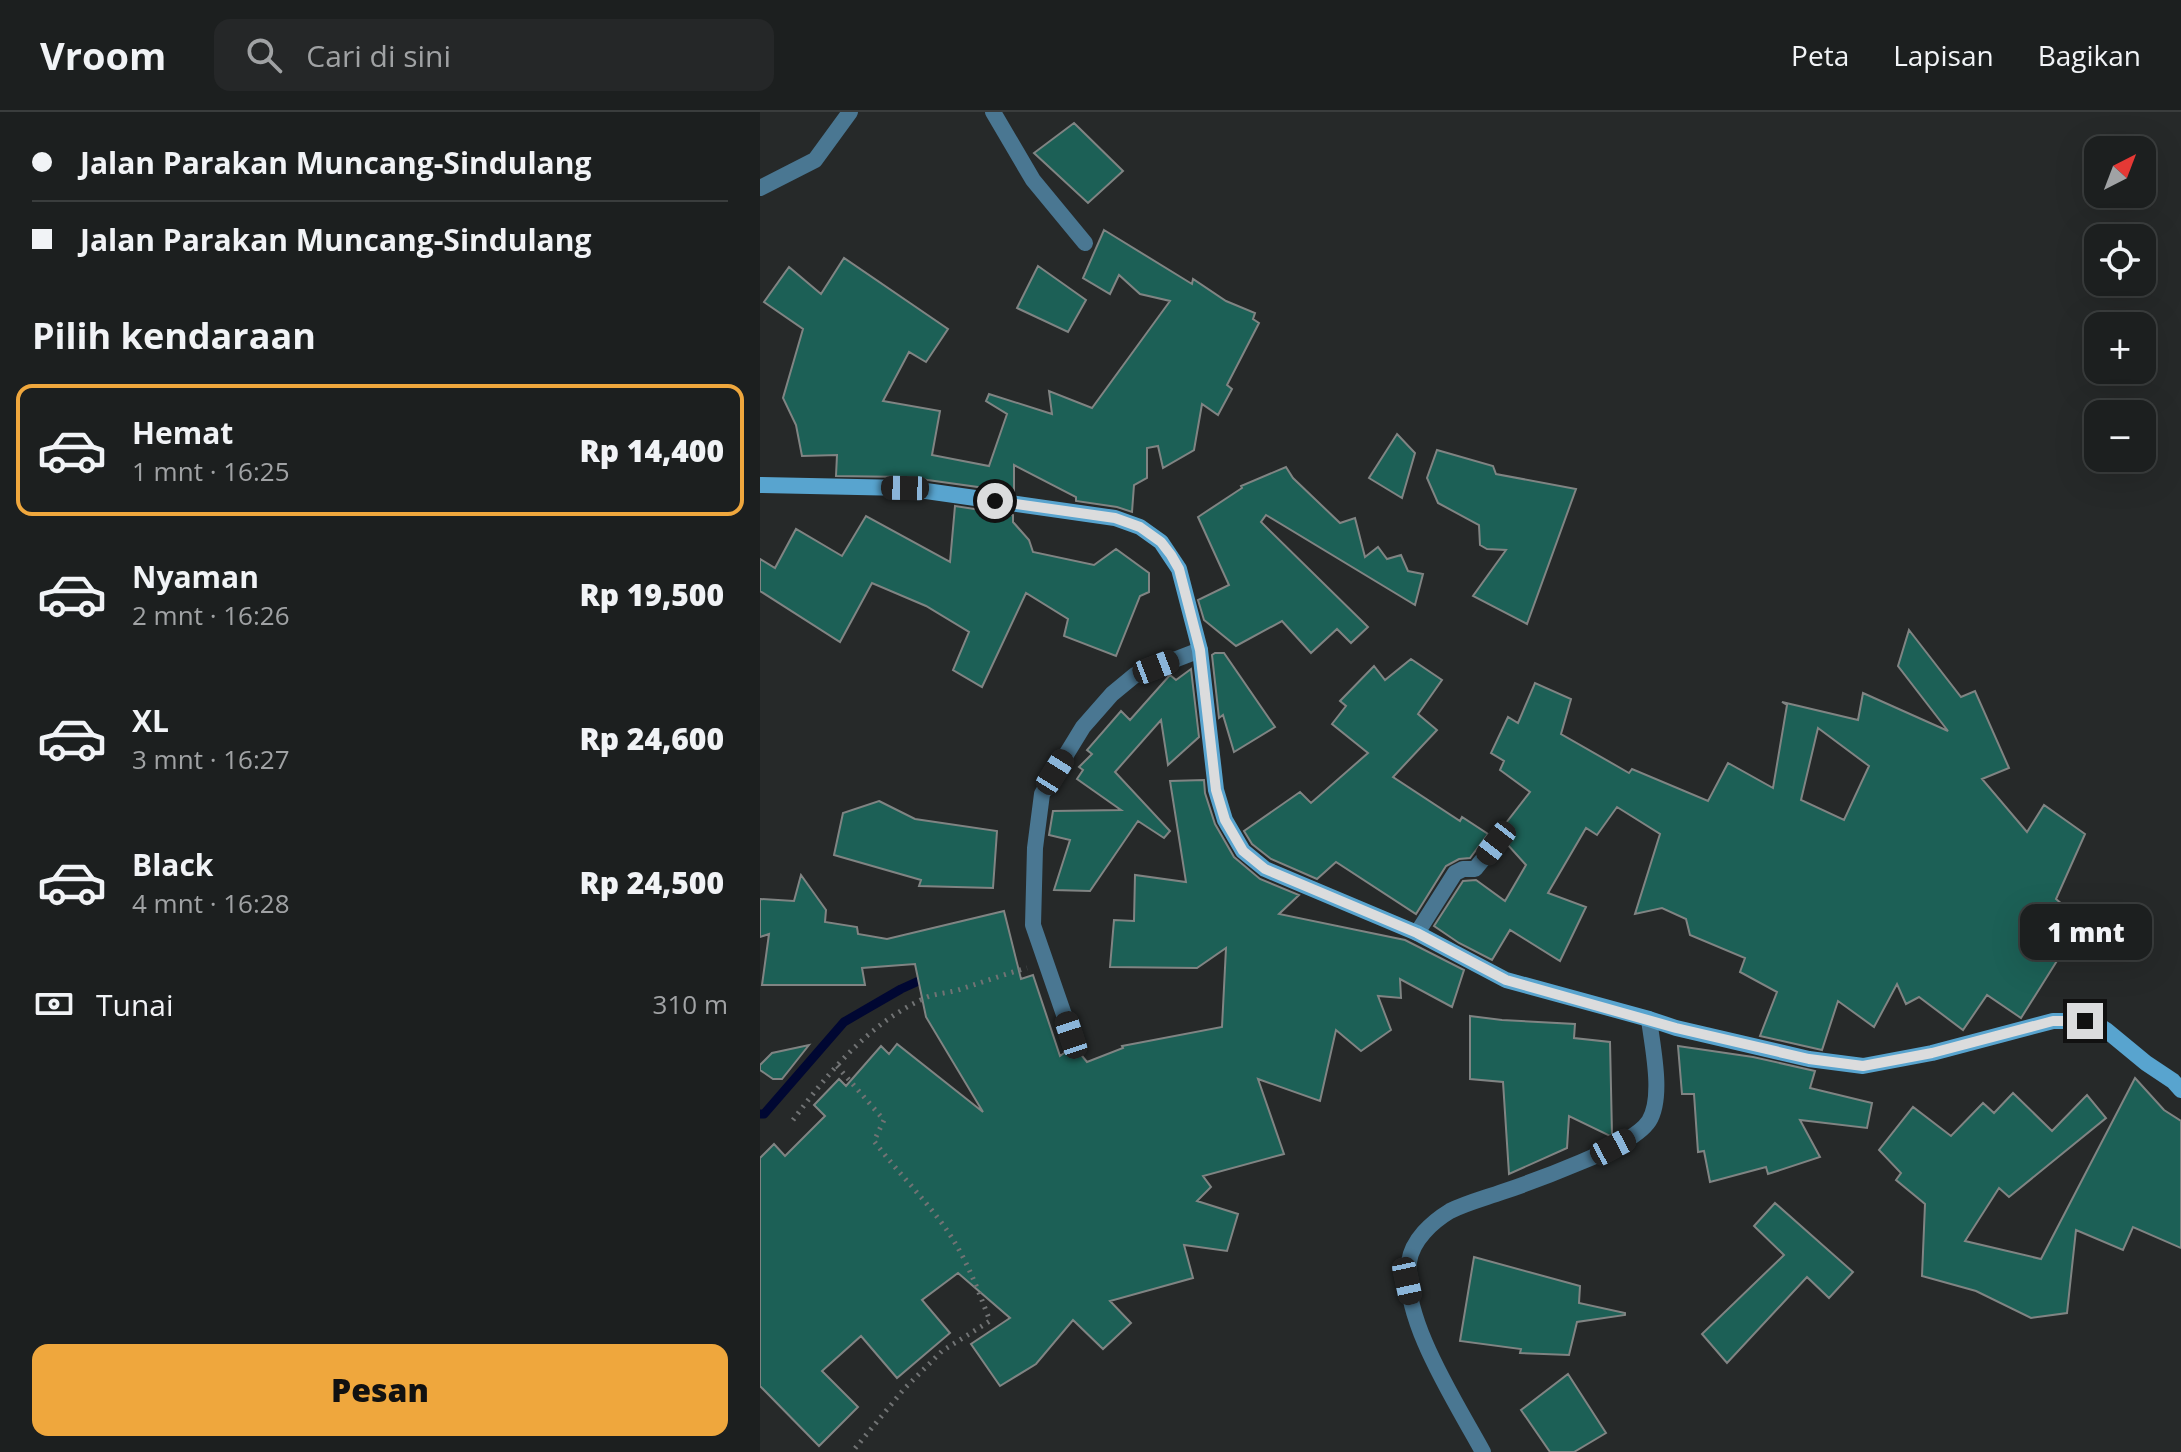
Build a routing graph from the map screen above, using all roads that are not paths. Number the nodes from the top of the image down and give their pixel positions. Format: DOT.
graph roads {
  1 [pos="850,112"];
  2 [pos="993,112"];
  3 [pos="760,188"];
  4 [pos="1085,243"];
  5 [pos="760,485"];
  6 [pos="1200,650"];
  7 [pos="1496,843"];
  8 [pos="1417,933"];
  9 [pos="1649,1019"];
  10 [pos="1071,1035"];
  11 [pos="2181,1090"];
  12 [pos="1483,1452"];
  1 -- 3 [label="street"];
  2 -- 4 [label="street"];
  5 -- 6 [label="street"];
  6 -- 8 [label="street"];
  6 -- 10 [label="street"];
  7 -- 8 [label="street"];
  8 -- 9 [label="street"];
  9 -- 11 [label="street"];
  9 -- 12 [label="street"];
}
